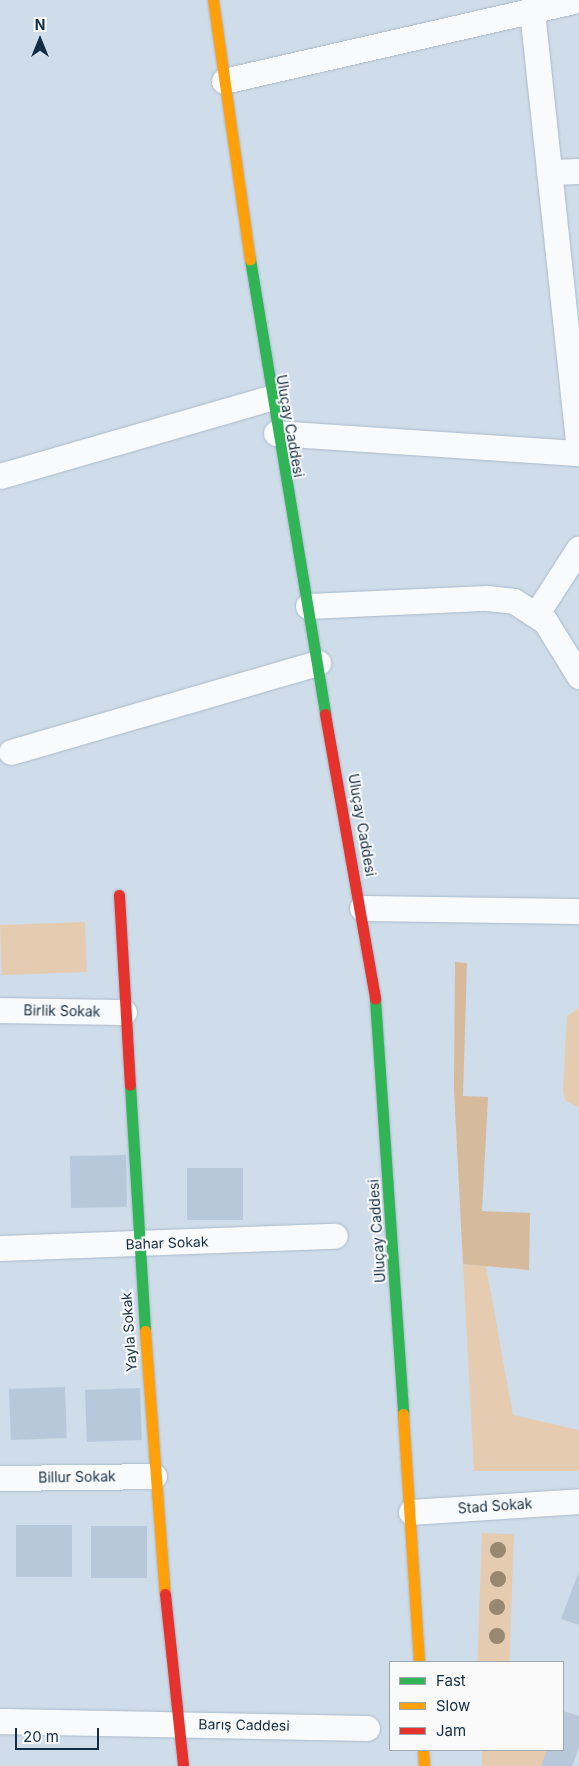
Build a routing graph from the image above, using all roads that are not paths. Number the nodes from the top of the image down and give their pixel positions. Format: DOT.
graph roads {
  1 [pos="212,0"];
  2 [pos="579,0"];
  3 [pos="532,11"];
  4 [pos="224,81"];
  5 [pos="579,171"];
  6 [pos="549,172"];
  7 [pos="270,398"];
  8 [pos="276,433"];
  9 [pos="579,451"];
  10 [pos="0,476"];
  11 [pos="579,548"];
  12 [pos="308,606"];
  13 [pos="537,613"];
  14 [pos="318,663"];
  15 [pos="579,676"];
  16 [pos="11,752"];
  17 [pos="120,895"];
  18 [pos="362,908"];
  19 [pos="579,911"];
  20 [pos="0,1010"];
  21 [pos="124,1012"];
  22 [pos="335,1236"];
  23 [pos="138,1244"];
  24 [pos="0,1248"];
  25 [pos="154,1476"];
  26 [pos="0,1478"];
  27 [pos="579,1501"];
  28 [pos="411,1512"];
  29 [pos="419,1661"];
  30 [pos="0,1721"];
  31 [pos="181,1724"];
  32 [pos="367,1728"];
  33 [pos="423,1751"];
  34 [pos="183,1766"];
  35 [pos="424,1766"];
  1 -- 4 [label="street, Uluçay Caddesi"];
  2 -- 3 [label="street"];
  3 -- 4 [label="street"];
  3 -- 6 [label="street"];
  4 -- 7 [label="street, Uluçay Caddesi"];
  5 -- 6 [label="street"];
  6 -- 9 [label="street"];
  7 -- 8 [label="street, Uluçay Caddesi"];
  7 -- 10 [label="street"];
  8 -- 9 [label="street"];
  8 -- 12 [label="street, Uluçay Caddesi"];
  11 -- 13 [label="street"];
  12 -- 13 [label="street"];
  12 -- 14 [label="street, Uluçay Caddesi"];
  13 -- 15 [label="street"];
  14 -- 16 [label="street"];
  14 -- 18 [label="street, Uluçay Caddesi"];
  17 -- 21 [label="street, Yayla Sokak"];
  18 -- 19 [label="street"];
  18 -- 28 [label="street, Uluçay Caddesi"];
  20 -- 21 [label="street, Birlik Sokak"];
  21 -- 23 [label="street, Yayla Sokak"];
  22 -- 23 [label="street, Bahar Sokak"];
  23 -- 24 [label="street, Bahar Sokak"];
  23 -- 25 [label="street, Yayla Sokak"];
  25 -- 26 [label="street, Billur Sokak"];
  25 -- 31 [label="street, Yayla Sokak"];
  27 -- 28 [label="street, Stad Sokak"];
  28 -- 29 [label="street, Uluçay Caddesi"];
  30 -- 31 [label="street, Barış Caddesi"];
  31 -- 32 [label="street, Barış Caddesi"];
  31 -- 34 [label="street, Yayla Sokak"];
  33 -- 35 [label="street"];
}
